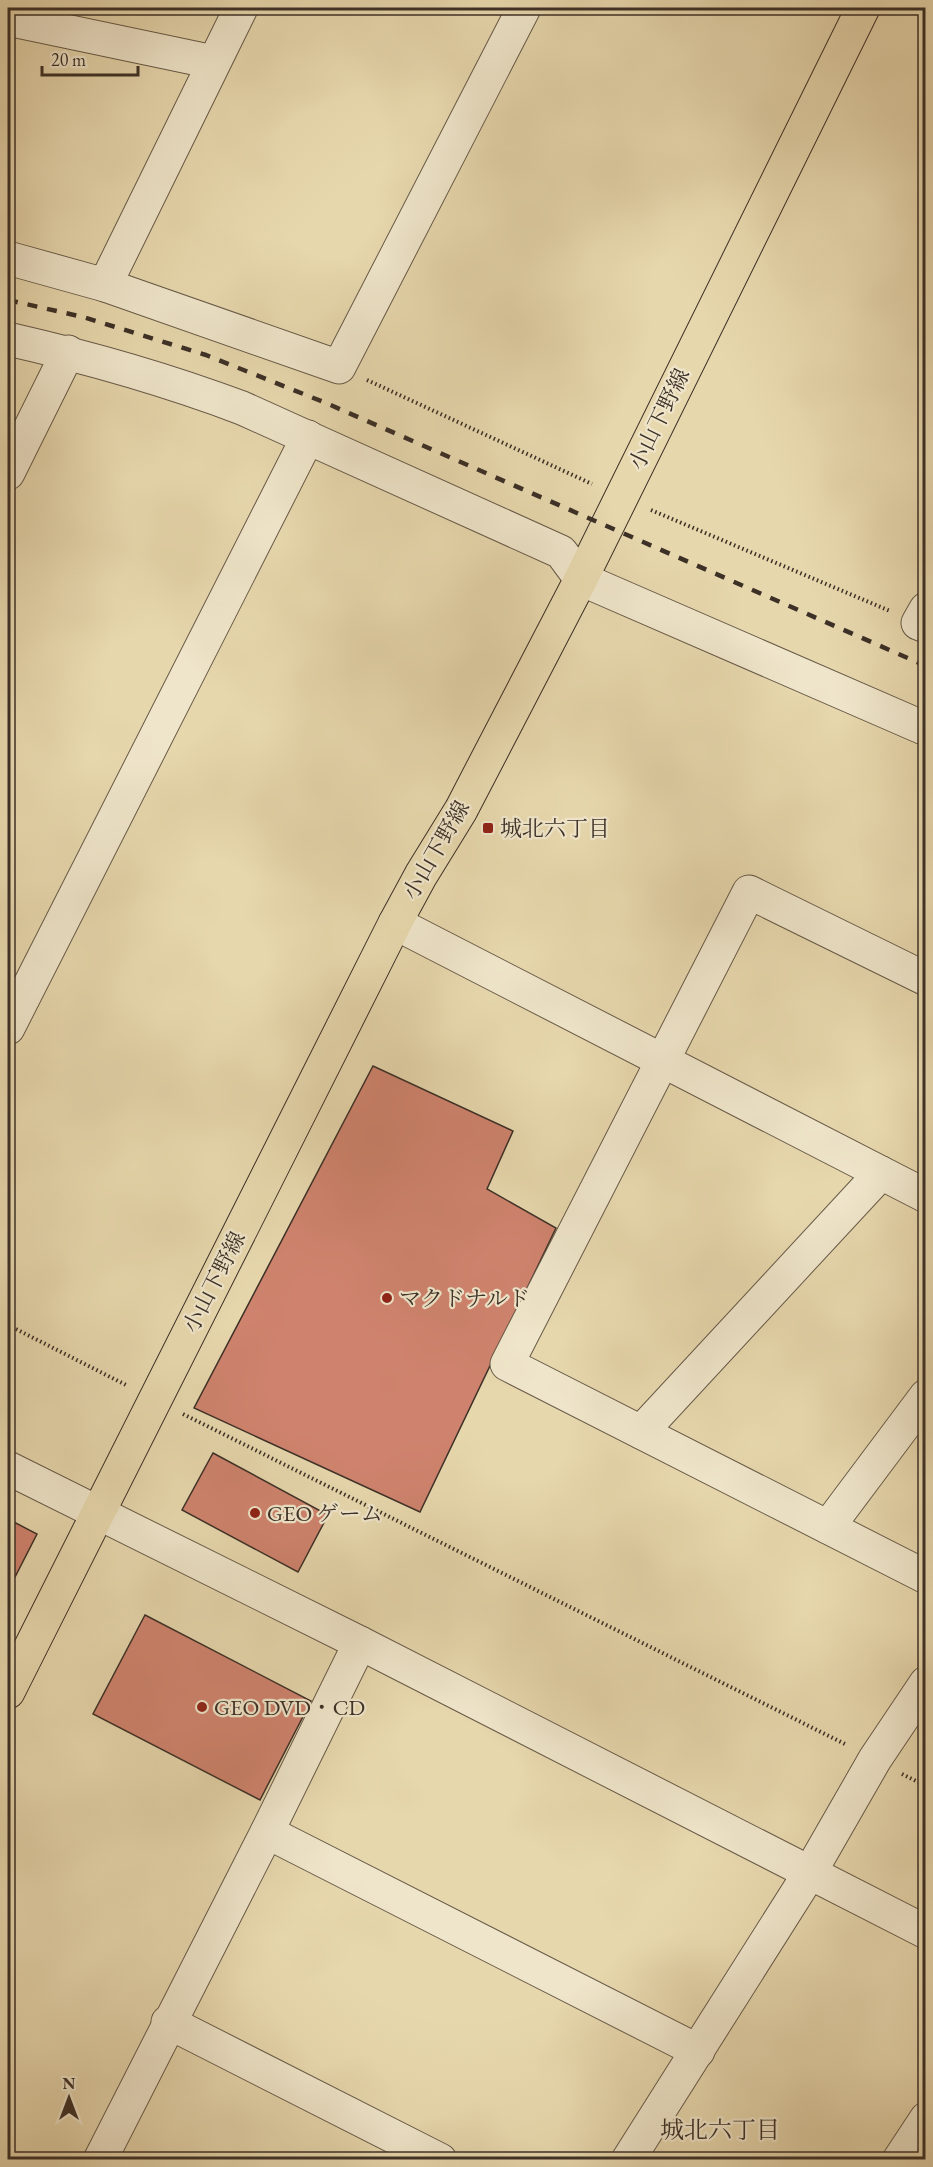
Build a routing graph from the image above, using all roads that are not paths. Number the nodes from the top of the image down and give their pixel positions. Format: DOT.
graph roads {
  1 [pos="241,8"];
  2 [pos="524,8"];
  3 [pos="863,8"];
  4 [pos="8,19"];
  5 [pos="213,62"];
  6 [pos="8,258"];
  7 [pos="105,285"];
  8 [pos="8,339"];
  9 [pos="68,352"];
  10 [pos="308,437"];
  11 [pos="8,473"];
  12 [pos="581,579"];
  13 [pos="926,609"];
  14 [pos="926,626"];
  15 [pos="926,729"];
  16 [pos="395,923"];
  17 [pos="926,979"];
  18 [pos="8,1028"];
  19 [pos="664,1061"];
  20 [pos="881,1173"];
  21 [pos="926,1196"];
  22 [pos="926,1396"];
  23 [pos="641,1432"];
  24 [pos="8,1468"];
  25 [pos="98,1514"];
  26 [pos="828,1527"];
  27 [pos="926,1577"];
  28 [pos="360,1643"];
  29 [pos="926,1683"];
  30 [pos="8,1692"];
  31 [pos="267,1832"];
  32 [pos="809,1874"];
  33 [pos="926,1932"];
  34 [pos="168,2022"];
  35 [pos="698,2051"];
  36 [pos="926,2119"];
  37 [pos="100,2160"];
  38 [pos="440,2160"];
  39 [pos="628,2160"];
  40 [pos="899,2160"];
  1 -- 5 [label="street"];
  2 -- 7 [label="street"];
  3 -- 12 [label="main road, 小山下野線"];
  4 -- 5 [label="street"];
  5 -- 7 [label="street"];
  6 -- 7 [label="street"];
  8 -- 9 [label="street"];
  9 -- 10 [label="street"];
  9 -- 11 [label="street"];
  10 -- 12 [label="street"];
  10 -- 18 [label="street"];
  12 -- 15 [label="street"];
  12 -- 16 [label="main road, 小山下野線"];
  13 -- 14 [label="street"];
  16 -- 19 [label="street"];
  16 -- 25 [label="main road, 小山下野線"];
  17 -- 19 [label="street"];
  19 -- 20 [label="street"];
  19 -- 23 [label="street"];
  20 -- 21 [label="street"];
  20 -- 23 [label="street"];
  22 -- 26 [label="street"];
  23 -- 26 [label="street"];
  24 -- 25 [label="street"];
  25 -- 28 [label="street"];
  25 -- 30 [label="main road, 小山下野線"];
  26 -- 27 [label="street"];
  28 -- 31 [label="street"];
  28 -- 32 [label="street"];
  29 -- 32 [label="street"];
  31 -- 34 [label="street"];
  31 -- 35 [label="street"];
  32 -- 33 [label="street"];
  32 -- 35 [label="street"];
  34 -- 37 [label="street"];
  34 -- 38 [label="street"];
  35 -- 39 [label="street"];
  36 -- 40 [label="street"];
}
